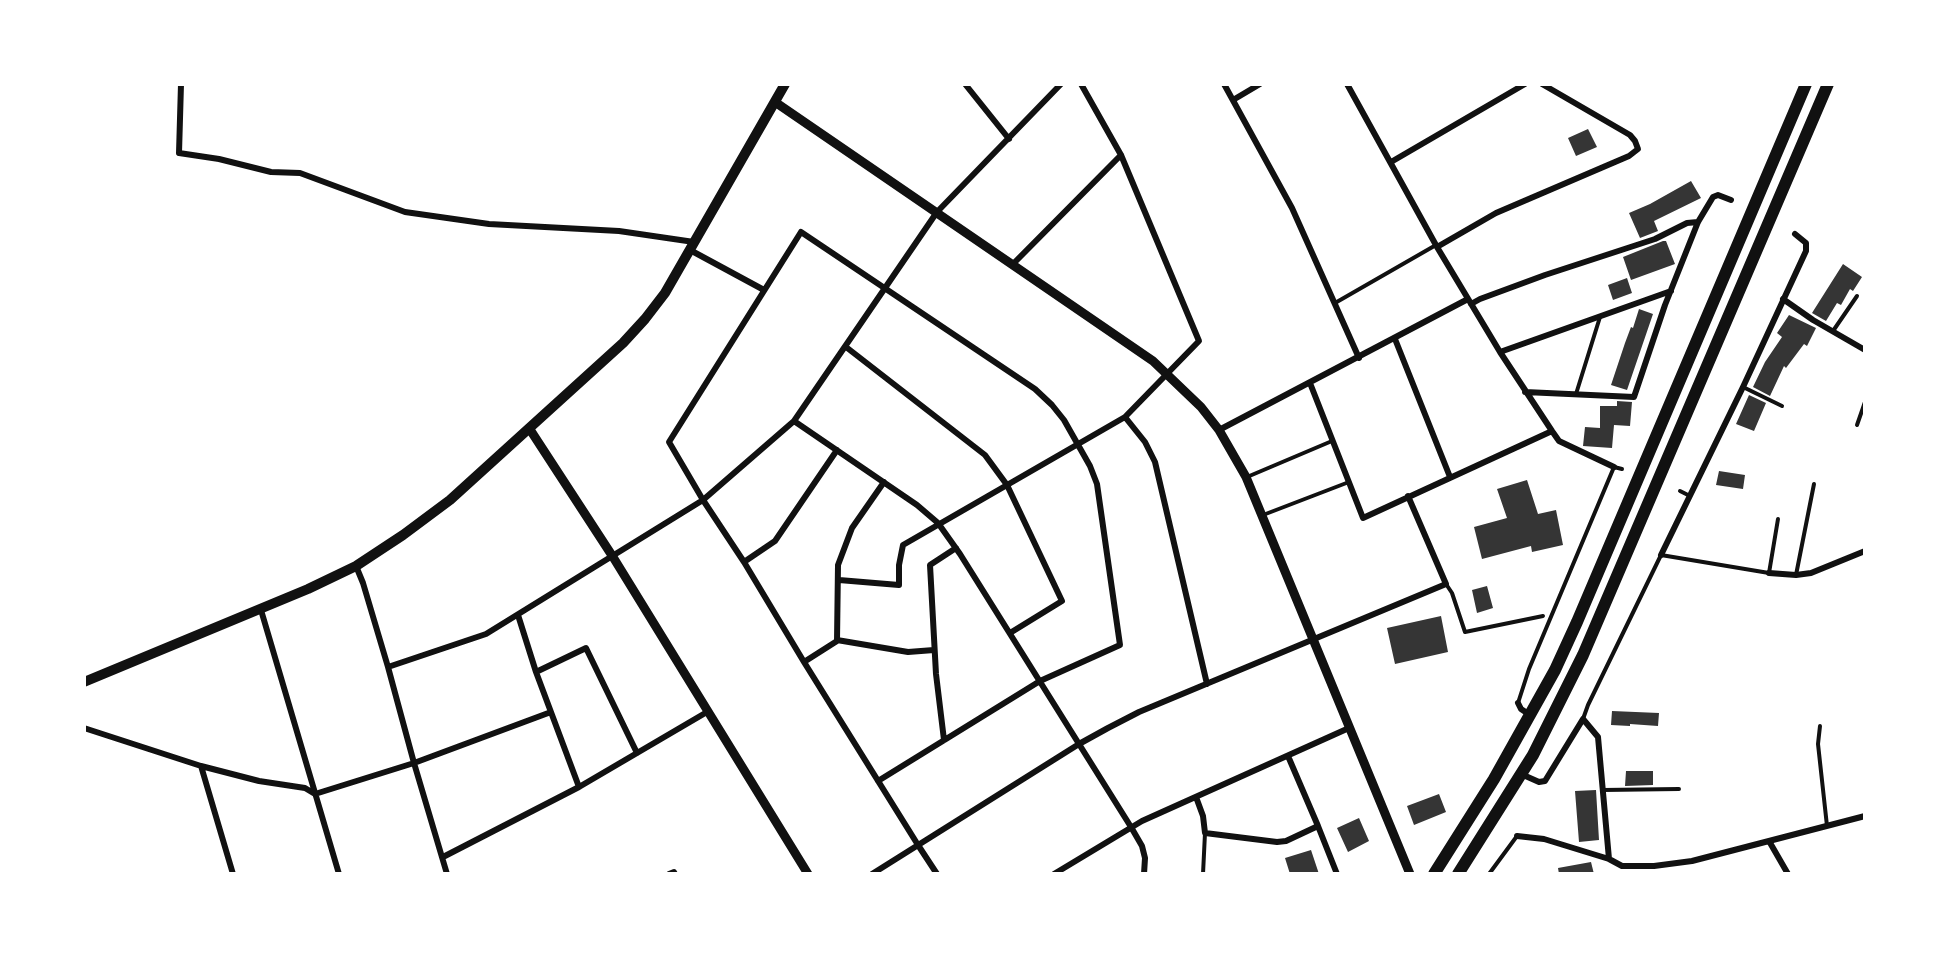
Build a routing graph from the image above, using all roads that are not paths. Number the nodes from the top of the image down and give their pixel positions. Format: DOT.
graph roads {
  1 [pos="181,84"];
  2 [pos="785,84"];
  3 [pos="965,84"];
  4 [pos="1061,84"];
  5 [pos="1081,84"];
  6 [pos="1224,84"];
  7 [pos="1260,84"];
  8 [pos="1347,84"];
  9 [pos="1525,84"];
  10 [pos="1542,84"];
  11 [pos="1806,84"];
  12 [pos="1828,84"];
  13 [pos="1233,100"];
  14 [pos="775,102"];
  15 [pos="1009,139"];
  16 [pos="1121,154"];
  17 [pos="1391,162"];
  18 [pos="1731,200"];
  19 [pos="937,212"];
  20 [pos="1698,222"];
  21 [pos="1794,234"];
  22 [pos="692,246"];
  23 [pos="1436,246"];
  24 [pos="1011,265"];
  25 [pos="883,289"];
  26 [pos="764,290"];
  27 [pos="1671,291"];
  28 [pos="1857,296"];
  29 [pos="1783,300"];
  30 [pos="1470,302"];
  31 [pos="1334,303"];
  32 [pos="1600,316"];
  33 [pos="1833,332"];
  34 [pos="1395,339"];
  35 [pos="846,347"];
  36 [pos="1865,350"];
  37 [pos="1500,352"];
  38 [pos="1359,358"];
  39 [pos="1167,374"];
  40 [pos="1310,383"];
  41 [pos="1743,387"];
  42 [pos="1526,392"];
  43 [pos="1576,394"];
  44 [pos="1865,402"];
  45 [pos="1782,406"];
  46 [pos="1125,417"];
  47 [pos="794,421"];
  48 [pos="1857,424"];
  49 [pos="529,428"];
  50 [pos="1219,430"];
  51 [pos="1552,431"];
  52 [pos="1332,441"];
  53 [pos="1079,444"];
  54 [pos="837,450"];
  55 [pos="1614,467"];
  56 [pos="1622,469"];
  57 [pos="1246,477"];
  58 [pos="1450,477"];
  59 [pos="1349,481"];
  60 [pos="884,482"];
  61 [pos="1814,484"];
  62 [pos="1007,485"];
  63 [pos="1680,491"];
  64 [pos="1408,496"];
  65 [pos="1690,496"];
  66 [pos="703,500"];
  67 [pos="1263,515"];
  68 [pos="1778,519"];
  69 [pos="938,523"];
  70 [pos="956,548"];
  71 [pos="1865,549"];
  72 [pos="1661,555"];
  73 [pos="613,557"];
  74 [pos="744,562"];
  75 [pos="356,566"];
  76 [pos="1769,573"];
  77 [pos="1796,575"];
  78 [pos="839,580"];
  79 [pos="1446,584"];
  80 [pos="261,610"];
  81 [pos="518,615"];
  82 [pos="1543,616"];
  83 [pos="1010,633"];
  84 [pos="1314,639"];
  85 [pos="837,640"];
  86 [pos="934,650"];
  87 [pos="804,662"];
  88 [pos="388,667"];
  89 [pos="536,672"];
  90 [pos="1040,681"];
  91 [pos="84,682"];
  92 [pos="1207,684"];
  93 [pos="1518,704"];
  94 [pos="551,712"];
  95 [pos="707,712"];
  96 [pos="1530,714"];
  97 [pos="1583,719"];
  98 [pos="1820,726"];
  99 [pos="84,728"];
  100 [pos="1349,728"];
  101 [pos="944,740"];
  102 [pos="1079,744"];
  103 [pos="637,753"];
  104 [pos="1288,756"];
  105 [pos="414,763"];
  106 [pos="201,766"];
  107 [pos="1521,774"];
  108 [pos="878,781"];
  109 [pos="579,787"];
  110 [pos="1679,789"];
  111 [pos="1603,790"];
  112 [pos="315,794"];
  113 [pos="1196,797"];
  114 [pos="1865,816"];
  115 [pos="1131,826"];
  116 [pos="1318,826"];
  117 [pos="1827,826"];
  118 [pos="1205,833"];
  119 [pos="1517,836"];
  120 [pos="1769,841"];
  121 [pos="918,845"];
  122 [pos="443,857"];
  123 [pos="1609,860"];
  124 [pos="1622,866"];
  125 [pos="233,874"];
  126 [pos="339,874"];
  127 [pos="447,874"];
  128 [pos="669,874"];
  129 [pos="675,874"];
  130 [pos="808,874"];
  131 [pos="872,874"];
  132 [pos="937,874"];
  133 [pos="1054,874"];
  134 [pos="1144,874"];
  135 [pos="1203,874"];
  136 [pos="1337,874"];
  137 [pos="1410,874"];
  138 [pos="1434,874"];
  139 [pos="1458,874"];
  140 [pos="1489,874"];
  141 [pos="1622,874"];
  142 [pos="1788,874"];
  1 -- 22 [label="street"];
  2 -- 14 [label="main road"];
  3 -- 15 [label="street"];
  4 -- 15 [label="street"];
  5 -- 16 [label="street"];
  6 -- 13 [label="street"];
  7 -- 13 [label="street"];
  8 -- 17 [label="street"];
  9 -- 17 [label="street"];
  10 -- 23 [label="street"];
  11 -- 96 [label="highway"];
  12 -- 107 [label="highway"];
  13 -- 31 [label="street"];
  14 -- 19 [label="street"];
  14 -- 22 [label="main road"];
  15 -- 19 [label="street"];
  16 -- 24 [label="street"];
  16 -- 39 [label="street"];
  17 -- 23 [label="street"];
  18 -- 20 [label="street"];
  19 -- 24 [label="street"];
  19 -- 25 [label="street"];
  20 -- 27 [label="street"];
  20 -- 30 [label="street"];
  21 -- 29 [label="street"];
  22 -- 26 [label="street"];
  22 -- 49 [label="main road"];
  23 -- 30 [label="street"];
  23 -- 31 [label="lane"];
  24 -- 39 [label="street"];
  25 -- 26 [label="street"];
  25 -- 35 [label="street"];
  25 -- 53 [label="street"];
  26 -- 66 [label="street"];
  27 -- 32 [label="street"];
  27 -- 43 [label="street"];
  28 -- 33 [label="lane"];
  29 -- 33 [label="street"];
  29 -- 41 [label="street"];
  30 -- 34 [label="street"];
  30 -- 37 [label="street"];
  31 -- 38 [label="street"];
  32 -- 37 [label="street"];
  32 -- 43 [label="lane"];
  33 -- 36 [label="street"];
  34 -- 38 [label="street"];
  34 -- 58 [label="street"];
  35 -- 47 [label="street"];
  35 -- 62 [label="street"];
  37 -- 42 [label="street"];
  38 -- 40 [label="street"];
  39 -- 46 [label="street"];
  39 -- 50 [label="street"];
  40 -- 50 [label="street"];
  40 -- 52 [label="street"];
  41 -- 45 [label="lane"];
  41 -- 65 [label="street"];
  42 -- 43 [label="street"];
  42 -- 51 [label="street"];
  44 -- 48 [label="lane"];
  46 -- 53 [label="street"];
  46 -- 92 [label="street"];
  47 -- 54 [label="street"];
  47 -- 66 [label="street"];
  49 -- 73 [label="street"];
  49 -- 75 [label="main road"];
  50 -- 57 [label="street"];
  51 -- 55 [label="street"];
  51 -- 58 [label="street"];
  52 -- 57 [label="lane"];
  52 -- 59 [label="street"];
  53 -- 62 [label="street"];
  53 -- 90 [label="street"];
  54 -- 60 [label="street"];
  54 -- 74 [label="street"];
  55 -- 56 [label="lane"];
  55 -- 93 [label="lane"];
  57 -- 67 [label="street"];
  58 -- 64 [label="street"];
  59 -- 64 [label="street"];
  59 -- 67 [label="lane"];
  60 -- 69 [label="street"];
  60 -- 78 [label="street"];
  61 -- 77 [label="lane"];
  62 -- 69 [label="street"];
  62 -- 83 [label="street"];
  63 -- 65 [label="lane"];
  64 -- 79 [label="street"];
  65 -- 72 [label="street"];
  66 -- 73 [label="street"];
  66 -- 74 [label="street"];
  67 -- 84 [label="street"];
  68 -- 76 [label="lane"];
  69 -- 70 [label="street"];
  69 -- 78 [label="street"];
  70 -- 83 [label="street"];
  70 -- 86 [label="street"];
  71 -- 77 [label="street"];
  72 -- 76 [label="lane"];
  72 -- 97 [label="lane"];
  73 -- 81 [label="street"];
  73 -- 95 [label="street"];
  74 -- 87 [label="street"];
  75 -- 80 [label="main road"];
  75 -- 88 [label="street"];
  76 -- 77 [label="street"];
  78 -- 85 [label="street"];
  79 -- 82 [label="lane"];
  79 -- 84 [label="street"];
  80 -- 91 [label="main road"];
  80 -- 112 [label="street"];
  81 -- 88 [label="street"];
  81 -- 89 [label="street"];
  83 -- 90 [label="street"];
  84 -- 92 [label="street"];
  84 -- 100 [label="street"];
  85 -- 86 [label="street"];
  85 -- 87 [label="street"];
  86 -- 101 [label="street"];
  87 -- 108 [label="street"];
  88 -- 105 [label="street"];
  89 -- 94 [label="street"];
  89 -- 103 [label="street"];
  90 -- 101 [label="street"];
  90 -- 102 [label="street"];
  92 -- 102 [label="street"];
  93 -- 96 [label="street"];
  94 -- 105 [label="street"];
  94 -- 109 [label="street"];
  95 -- 103 [label="street"];
  95 -- 130 [label="street"];
  96 -- 138 [label="highway"];
  97 -- 107 [label="street"];
  97 -- 111 [label="street"];
  98 -- 117 [label="lane"];
  99 -- 106 [label="street"];
  100 -- 104 [label="street"];
  100 -- 137 [label="street"];
  101 -- 108 [label="street"];
  102 -- 115 [label="street"];
  102 -- 121 [label="street"];
  103 -- 109 [label="street"];
  104 -- 113 [label="street"];
  104 -- 116 [label="street"];
  105 -- 112 [label="street"];
  105 -- 122 [label="street"];
  106 -- 112 [label="street"];
  106 -- 125 [label="street"];
  107 -- 139 [label="highway"];
  108 -- 121 [label="street"];
  109 -- 122 [label="street"];
  110 -- 111 [label="lane"];
  111 -- 123 [label="street"];
  112 -- 126 [label="street"];
  113 -- 115 [label="street"];
  113 -- 118 [label="street"];
  114 -- 117 [label="street"];
  115 -- 133 [label="street"];
  115 -- 134 [label="street"];
  116 -- 118 [label="street"];
  116 -- 136 [label="street"];
  117 -- 120 [label="street"];
  118 -- 135 [label="lane"];
  119 -- 123 [label="street"];
  119 -- 140 [label="lane"];
  120 -- 124 [label="street"];
  120 -- 142 [label="street"];
  121 -- 131 [label="street"];
  121 -- 132 [label="street"];
  122 -- 127 [label="street"];
  123 -- 124 [label="street"];
  124 -- 141 [label="lane"];
  128 -- 129 [label="street"];
}
